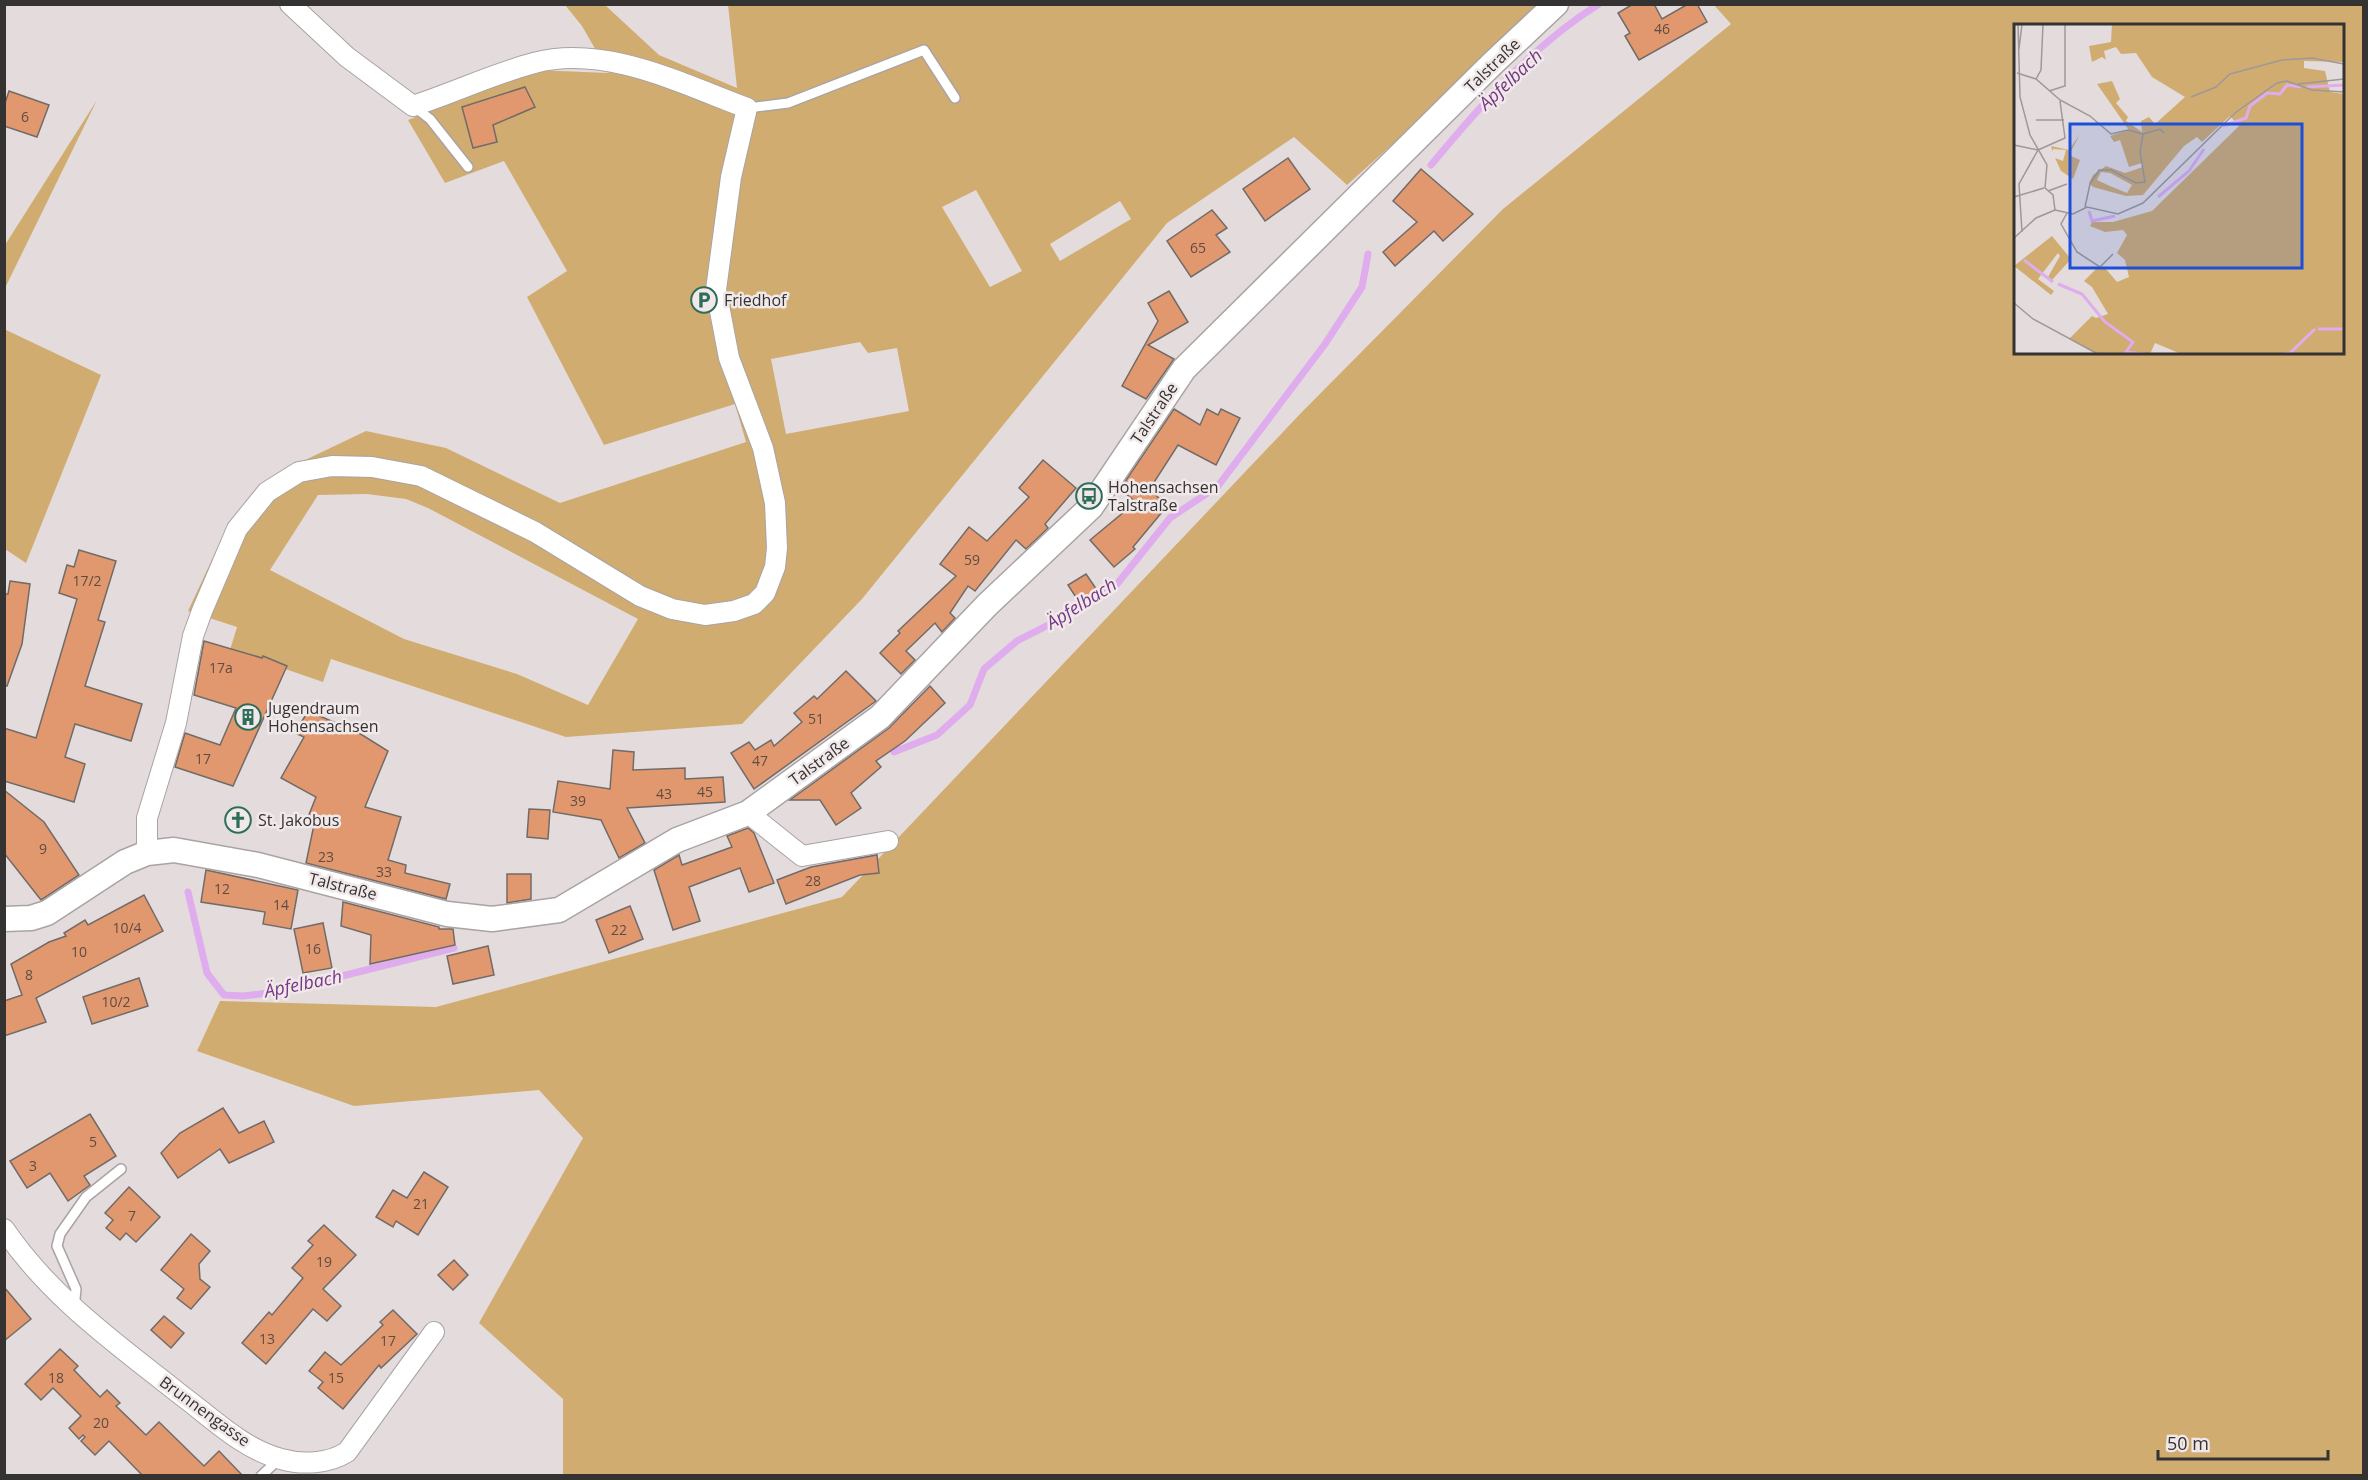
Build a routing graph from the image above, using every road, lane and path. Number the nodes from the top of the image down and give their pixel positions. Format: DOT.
graph roads {
  1 [pos="290,4"];
  2 [pos="1556,4"];
  3 [pos="955,98"];
  4 [pos="413,106"];
  5 [pos="747,108"];
  6 [pos="468,167"];
  7 [pos="747,813"];
  8 [pos="888,841"];
  9 [pos="147,853"];
  10 [pos="4,919"];
  11 [pos="121,1169"];
  12 [pos="4,1229"];
  13 [pos="73,1310"];
  14 [pos="434,1332"];
  15 [pos="279,1459"];
  16 [pos="261,1476"];
  1 -- 4 [label="street"];
  2 -- 7 [label="street, Talstraße"];
  3 -- 5 [label="lane"];
  4 -- 5 [label="street"];
  4 -- 6 [label="lane"];
  5 -- 9 [label="street"];
  7 -- 8 [label="street"];
  7 -- 9 [label="street, Talstraße"];
  9 -- 10 [label="street, Talstraße"];
  11 -- 13 [label="lane"];
  12 -- 13 [label="street, Brunnengasse"];
  13 -- 15 [label="street, Brunnengasse"];
  14 -- 15 [label="street, Brunnengasse"];
  15 -- 16 [label="lane"];
}
